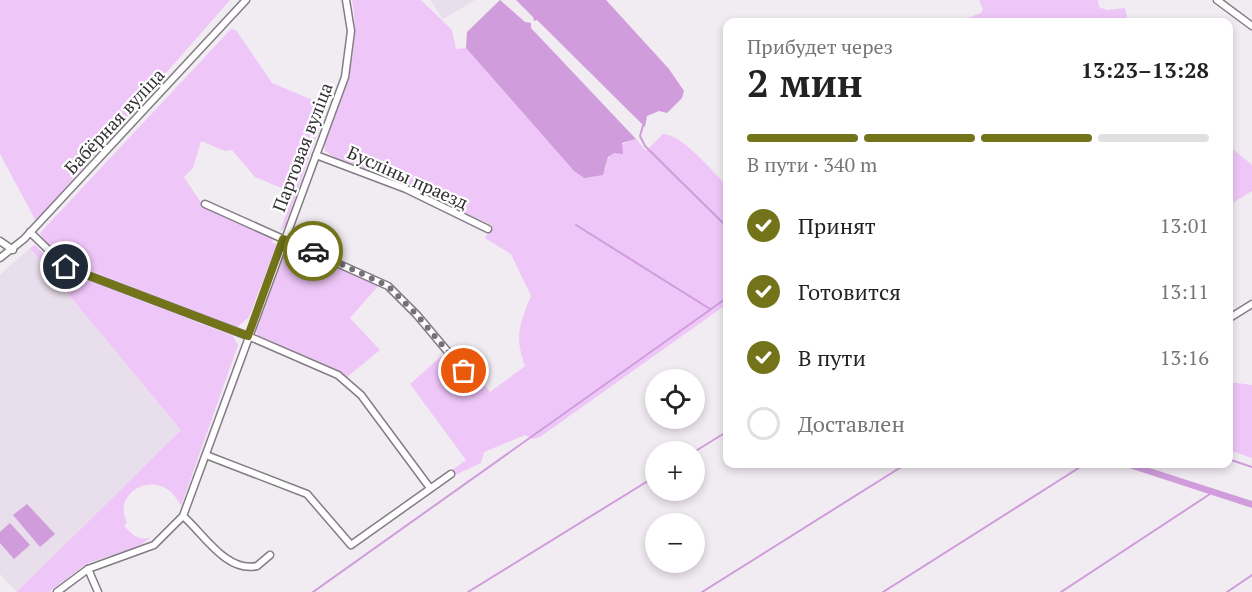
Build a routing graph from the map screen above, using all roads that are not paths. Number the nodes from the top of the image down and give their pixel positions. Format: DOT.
graph roads {
  1 [pos="246,0"];
  2 [pos="346,0"];
  3 [pos="1217,0"];
  4 [pos="1252,26"];
  5 [pos="316,155"];
  6 [pos="205,204"];
  7 [pos="488,229"];
  8 [pos="30,232"];
  9 [pos="283,239"];
  10 [pos="0,241"];
  11 [pos="13,250"];
  12 [pos="0,258"];
  13 [pos="1252,304"];
  14 [pos="1233,316"];
  15 [pos="248,336"];
  16 [pos="464,371"];
  17 [pos="206,455"];
  18 [pos="451,474"];
  19 [pos="430,488"];
  20 [pos="183,516"];
  21 [pos="270,555"];
  22 [pos="88,569"];
  23 [pos="57,592"];
  24 [pos="98,592"];
  1 -- 8 [label="street, Бабёрная вуліца"];
  2 -- 5 [label="street, Партовая вуліца"];
  3 -- 4 [label="street"];
  5 -- 7 [label="street, Бусліны праезд"];
  5 -- 9 [label="street, Партовая вуліца"];
  6 -- 9 [label="street"];
  8 -- 11 [label="street, Бабёрная вуліца"];
  8 -- 15 [label="street"];
  9 -- 15 [label="street, Партовая вуліца"];
  9 -- 16 [label="street"];
  10 -- 11 [label="street"];
  11 -- 12 [label="street, Бабёрная вуліца"];
  13 -- 14 [label="street"];
  15 -- 17 [label="street, Партовая вуліца"];
  15 -- 19 [label="street"];
  17 -- 19 [label="street"];
  17 -- 20 [label="street, Партовая вуліца"];
  18 -- 19 [label="street"];
  20 -- 21 [label="street"];
  20 -- 22 [label="street, Партовая вуліца"];
  22 -- 23 [label="street, Партовая вуліца"];
  22 -- 24 [label="street"];
}
